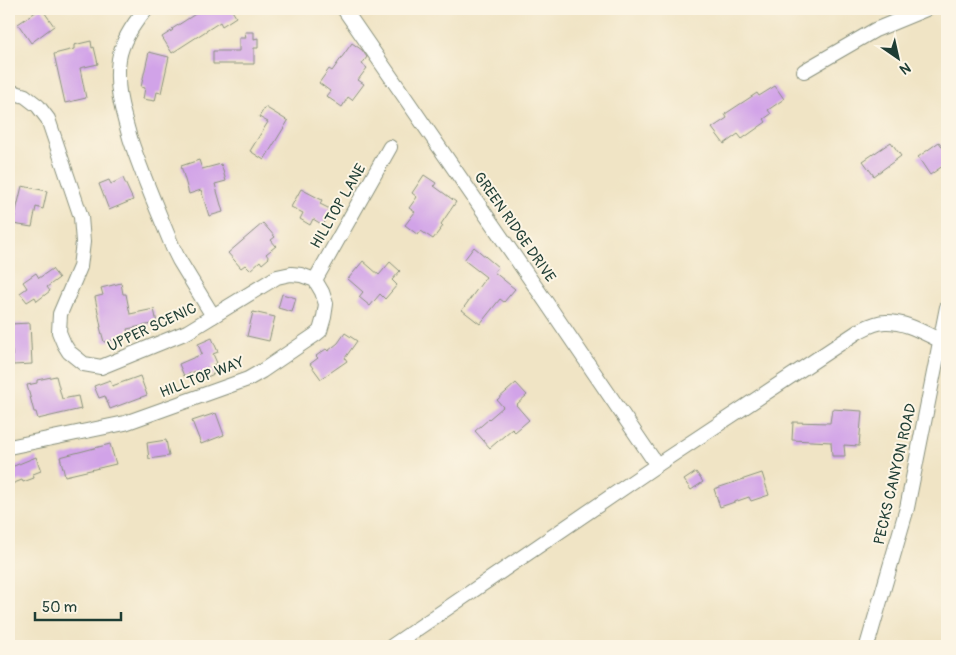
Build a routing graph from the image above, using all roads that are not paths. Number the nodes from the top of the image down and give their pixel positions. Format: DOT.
graph roads {
  1 [pos="146,9"];
  2 [pos="344,9"];
  3 [pos="926,9"];
  4 [pos="804,71"];
  5 [pos="9,91"];
  6 [pos="390,147"];
  7 [pos="315,280"];
  8 [pos="947,307"];
  9 [pos="213,316"];
  10 [pos="941,341"];
  11 [pos="9,447"];
  12 [pos="657,466"];
  13 [pos="392,646"];
  14 [pos="866,646"];
  1 -- 9 [label="street, UPPER SCENIC"];
  2 -- 12 [label="street, GREEN RIDGE DRIVE"];
  3 -- 4 [label="street"];
  5 -- 9 [label="street, UPPER SCENIC"];
  6 -- 7 [label="street, HILLTOP LANE"];
  7 -- 9 [label="street"];
  7 -- 11 [label="street, HILLTOP WAY"];
  8 -- 10 [label="street, PECKS CANYON ROAD"];
  10 -- 12 [label="street"];
  10 -- 14 [label="street, PECKS CANYON ROAD"];
  12 -- 13 [label="street"];
}
